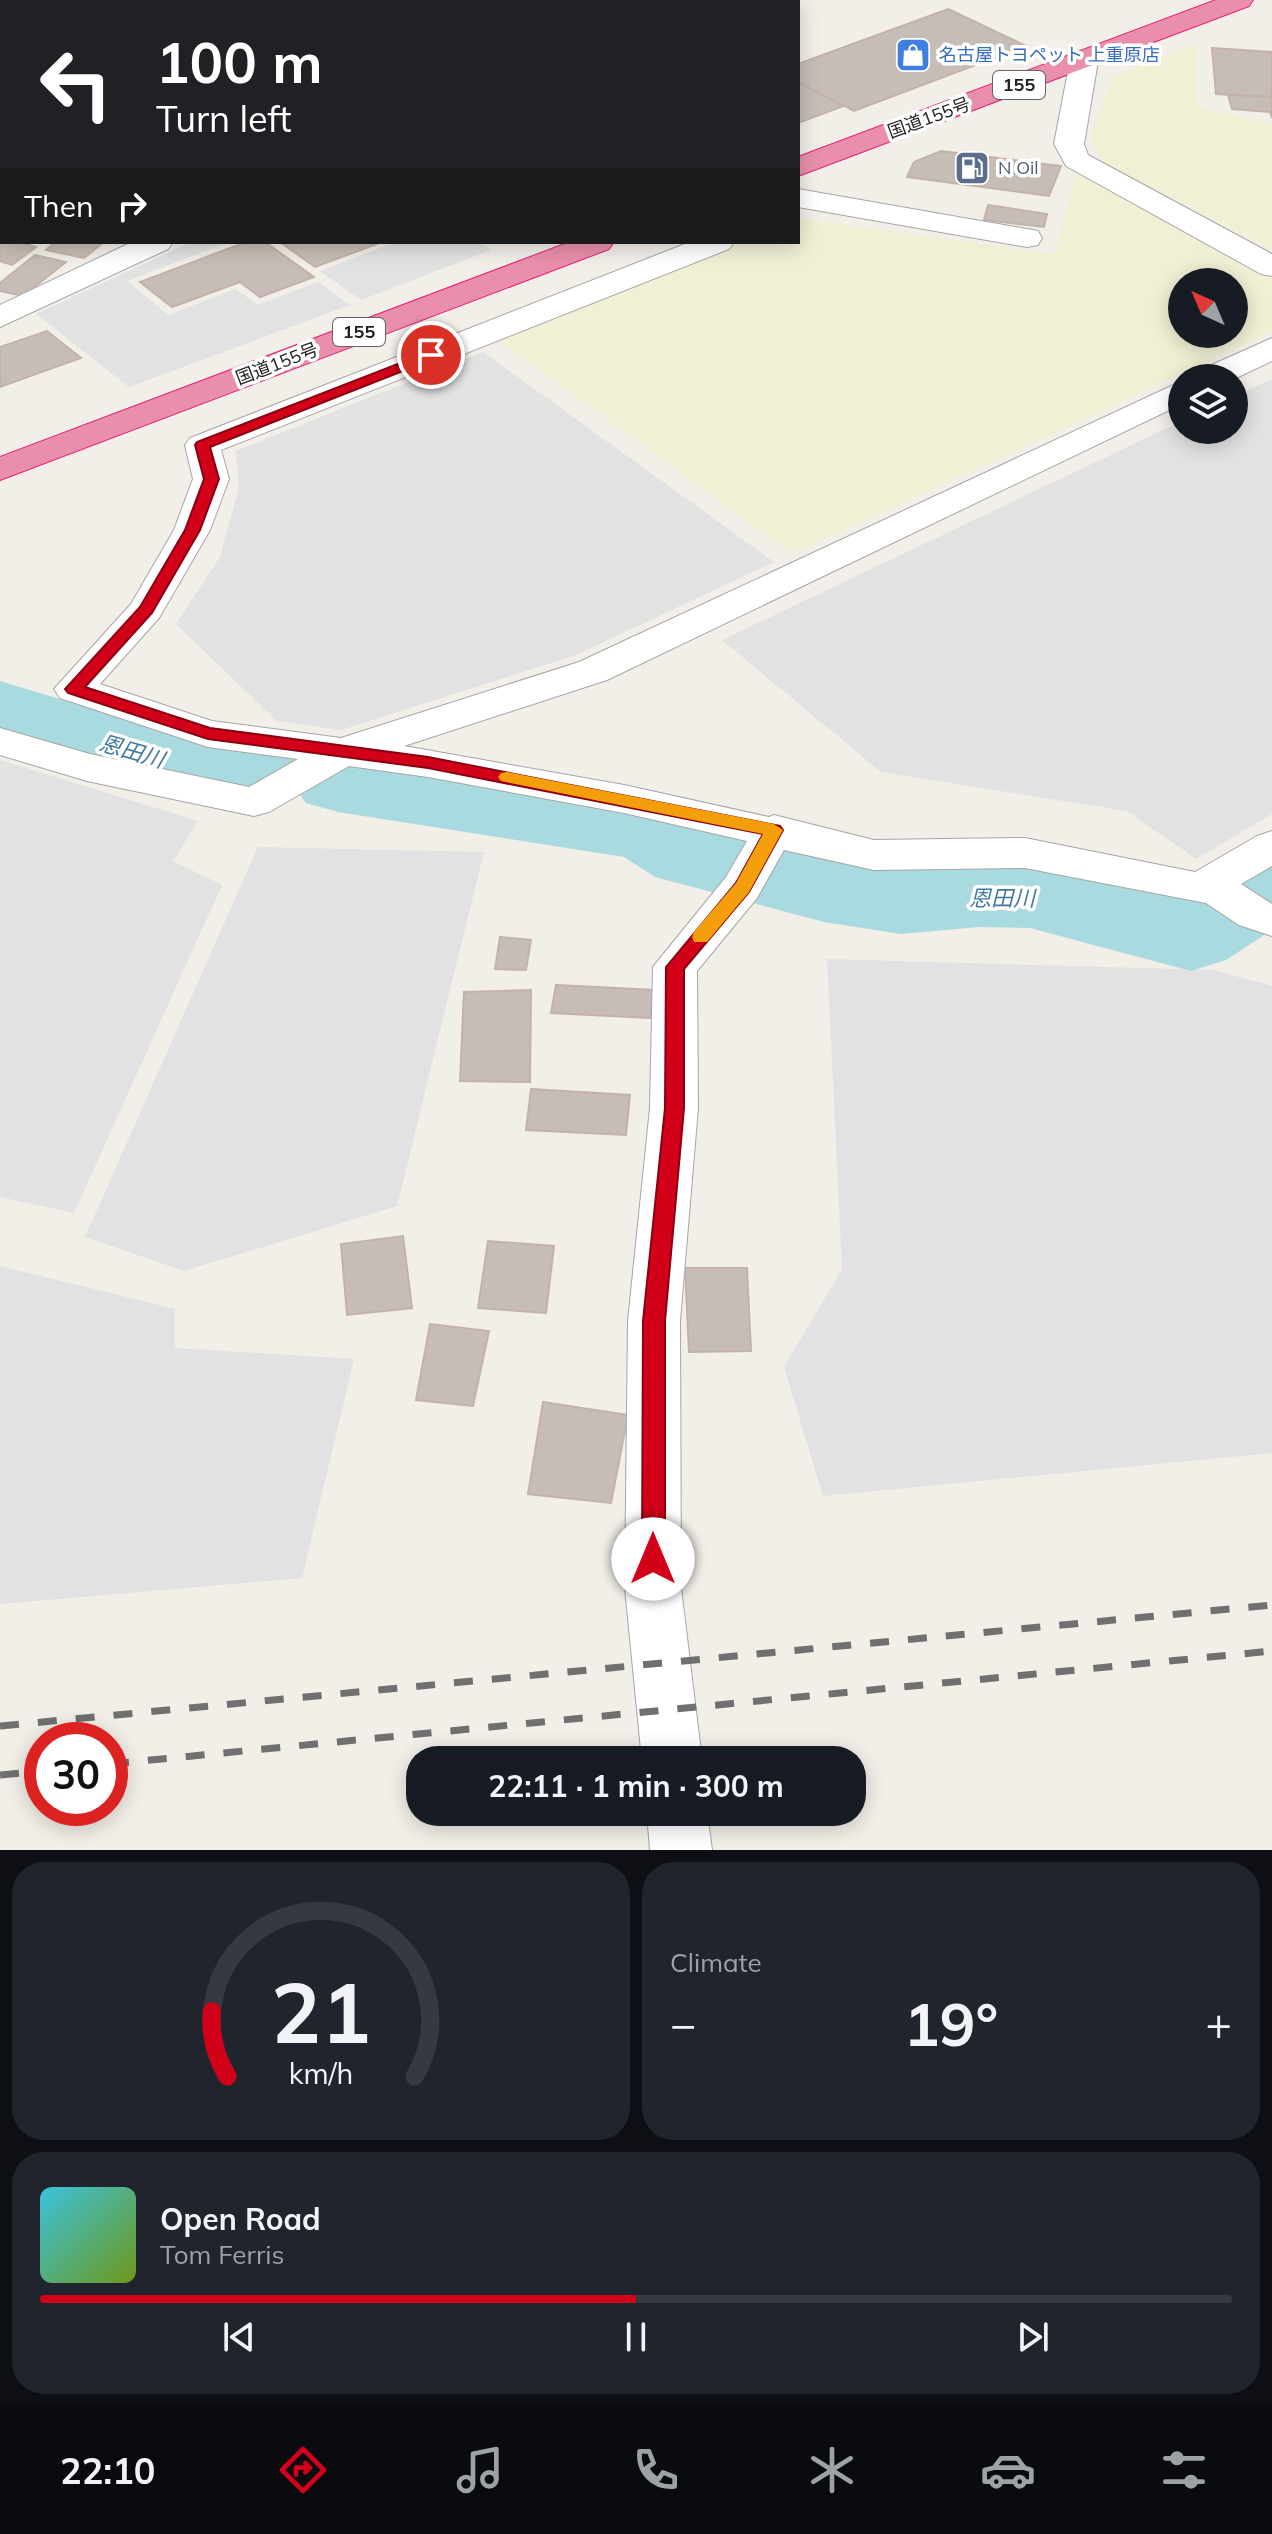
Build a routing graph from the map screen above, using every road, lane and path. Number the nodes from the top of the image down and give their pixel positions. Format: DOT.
graph roads {
  1 [pos="1240,0"];
  2 [pos="1084,61"];
  3 [pos="800,166"];
  4 [pos="804,204"];
  5 [pos="1027,238"];
  6 [pos="153,244"];
  7 [pos="593,244"];
  8 [pos="713,244"];
  9 [pos="1272,267"];
  10 [pos="0,317"];
  11 [pos="1272,348"];
  12 [pos="1239,364"];
  13 [pos="1168,398"];
  14 [pos="0,469"];
  15 [pos="0,741"];
  16 [pos="342,752"];
  17 [pos="774,830"];
  18 [pos="1272,846"];
  19 [pos="1214,887"];
  20 [pos="1263,917"];
  21 [pos="670,1746"];
  22 [pos="678,1826"];
  23 [pos="681,1850"];
  1 -- 2 [label="highway, 国道155号 / 155"];
  2 -- 3 [label="highway, 国道155号 / 155"];
  2 -- 9 [label="street"];
  4 -- 5 [label="street"];
  6 -- 10 [label="street"];
  7 -- 14 [label="highway, 国道155号 / 155"];
  8 -- 16 [label="street"];
  11 -- 12 [label="street"];
  13 -- 16 [label="street"];
  15 -- 16 [label="street"];
  16 -- 17 [label="street"];
  17 -- 19 [label="street"];
  17 -- 21 [label="street"];
  18 -- 19 [label="street"];
  19 -- 20 [label="street"];
  22 -- 23 [label="street"];
}
